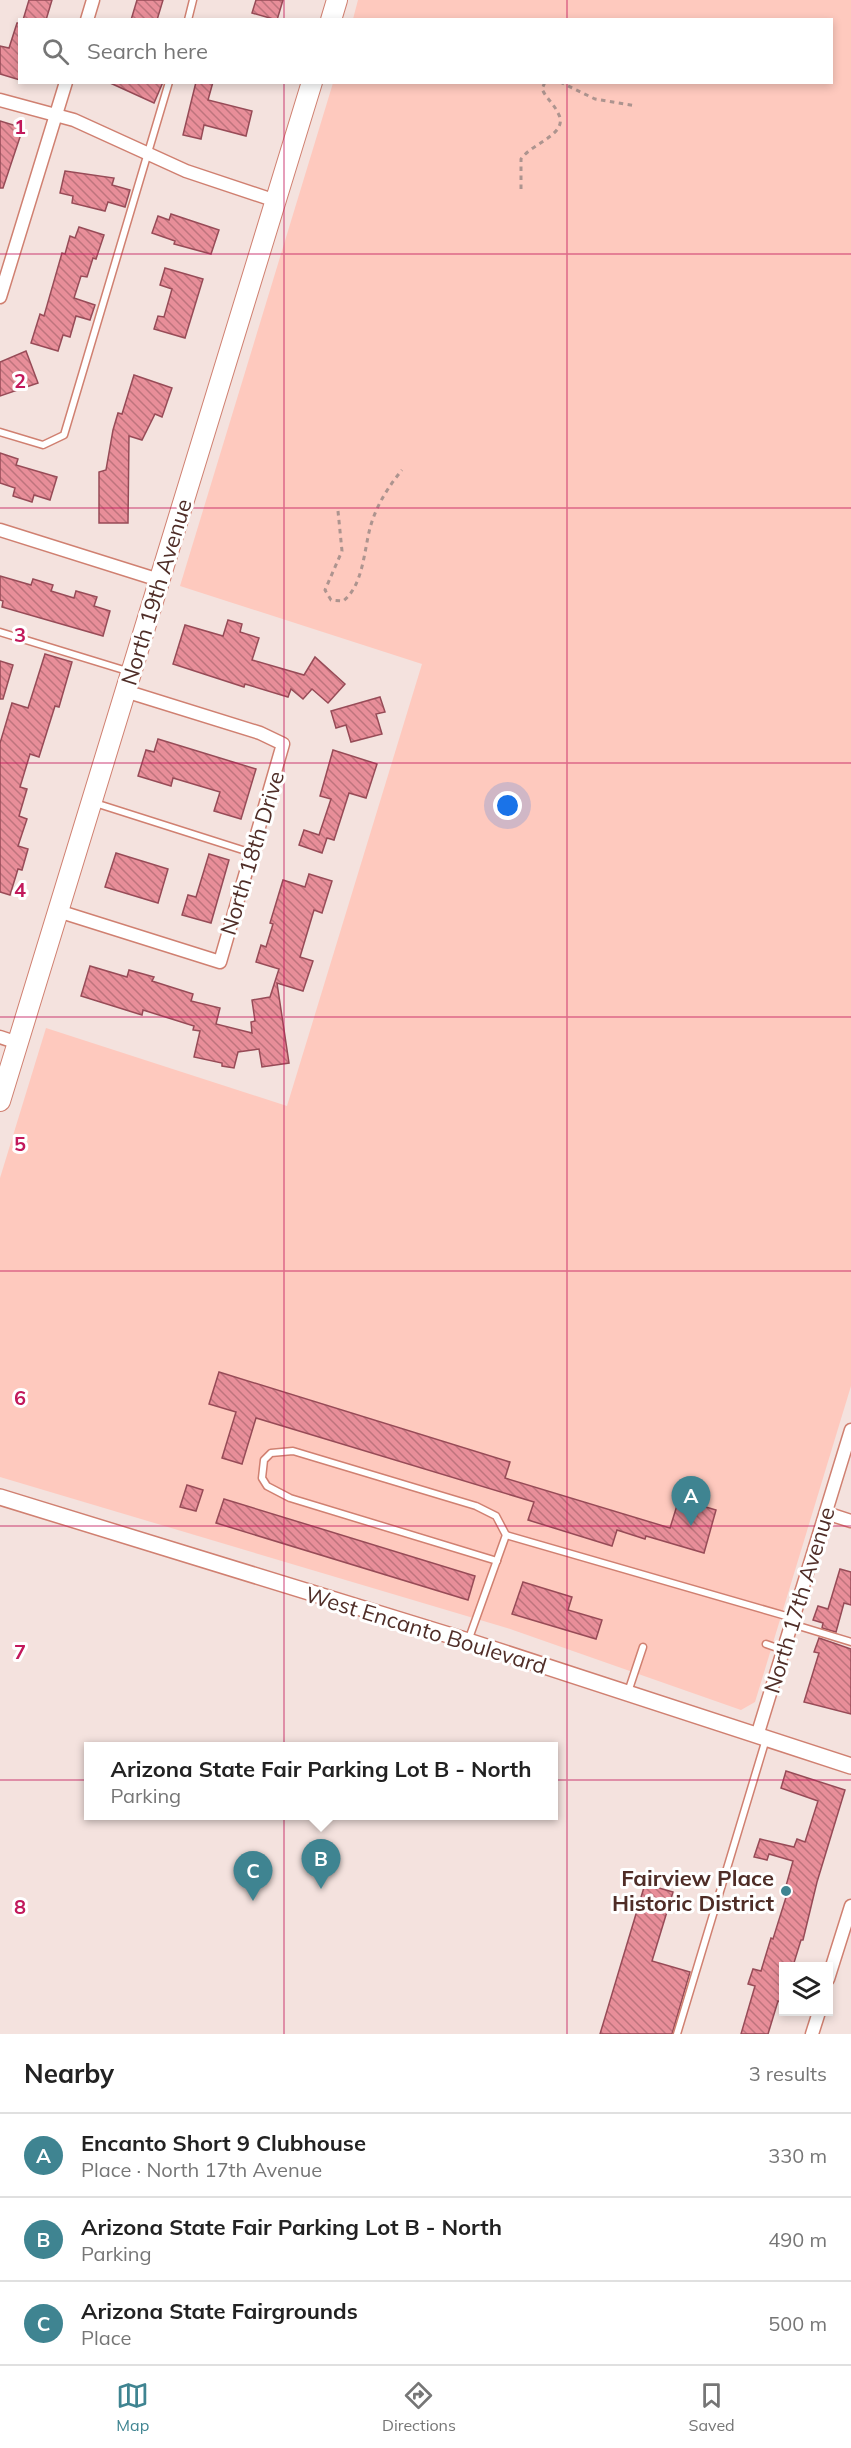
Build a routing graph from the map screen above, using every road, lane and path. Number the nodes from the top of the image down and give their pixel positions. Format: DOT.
graph roads {
  1 [pos="93,0"];
  2 [pos="193,0"];
  3 [pos="337,0"];
  4 [pos="88,18"];
  5 [pos="188,18"];
  6 [pos="332,18"];
  7 [pos="65,84"];
  8 [pos="169,84"];
  9 [pos="311,84"];
  10 [pos="544,84"];
  11 [pos="564,84"];
  12 [pos="0,100"];
  13 [pos="636,106"];
  14 [pos="56,114"];
  15 [pos="147,155"];
  16 [pos="521,189"];
  17 [pos="276,201"];
  18 [pos="0,297"];
  19 [pos="0,432"];
  20 [pos="402,470"];
  21 [pos="338,511"];
  22 [pos="0,530"];
  23 [pos="159,580"];
  24 [pos="0,632"];
  25 [pos="128,681"];
  26 [pos="91,802"];
  27 [pos="252,853"];
  28 [pos="58,911"];
  29 [pos="9,1040"];
  30 [pos="0,1101"];
  31 [pos="851,1430"];
  32 [pos="0,1497"];
  33 [pos="826,1513"];
  34 [pos="851,1521"];
  35 [pos="506,1535"];
  36 [pos="497,1561"];
  37 [pos="792,1621"];
  38 [pos="468,1641"];
  39 [pos="851,1642"];
  40 [pos="766,1644"];
  41 [pos="643,1647"];
  42 [pos="783,1650"];
  43 [pos="627,1693"];
  44 [pos="762,1737"];
  45 [pos="851,1766"];
  46 [pos="851,1906"];
  47 [pos="833,1963"];
  48 [pos="818,2016"];
  49 [pos="677,2034"];
  50 [pos="812,2034"];
  1 -- 4 [label="street"];
  2 -- 5 [label="lane"];
  3 -- 6 [label="main road"];
  7 -- 14 [label="street"];
  8 -- 15 [label="lane"];
  9 -- 17 [label="main road, North 19th Avenue"];
  10 -- 16 [label="path"];
  11 -- 13 [label="path"];
  12 -- 14 [label="street"];
  14 -- 15 [label="street"];
  14 -- 18 [label="street"];
  15 -- 17 [label="street"];
  15 -- 19 [label="lane"];
  17 -- 23 [label="main road, North 19th Avenue"];
  20 -- 21 [label="path"];
  22 -- 23 [label="street"];
  23 -- 25 [label="main road, North 19th Avenue"];
  24 -- 25 [label="lane"];
  25 -- 26 [label="main road, North 19th Avenue"];
  25 -- 27 [label="street, North 18th Drive"];
  26 -- 27 [label="lane"];
  26 -- 28 [label="main road, North 19th Avenue"];
  27 -- 28 [label="street, North 18th Drive"];
  28 -- 29 [label="main road, North 19th Avenue"];
  29 -- 30 [label="main road, North 19th Avenue"];
  31 -- 33 [label="street, North 17th Avenue"];
  32 -- 38 [label="street, West Encanto Boulevard"];
  33 -- 34 [label="street"];
  33 -- 37 [label="street, North 17th Avenue"];
  35 -- 36 [label="lane"];
  35 -- 36 [label="lane"];
  35 -- 37 [label="lane"];
  36 -- 38 [label="lane"];
  37 -- 39 [label="lane"];
  37 -- 42 [label="street, North 17th Avenue"];
  38 -- 43 [label="street, West Encanto Boulevard"];
  40 -- 42 [label="lane"];
  41 -- 43 [label="lane"];
  42 -- 44 [label="street, North 17th Avenue"];
  43 -- 44 [label="street, West Encanto Boulevard"];
  44 -- 45 [label="street, West Encanto Boulevard"];
  44 -- 49 [label="lane"];
  46 -- 47 [label="street"];
  48 -- 50 [label="street"];
}
